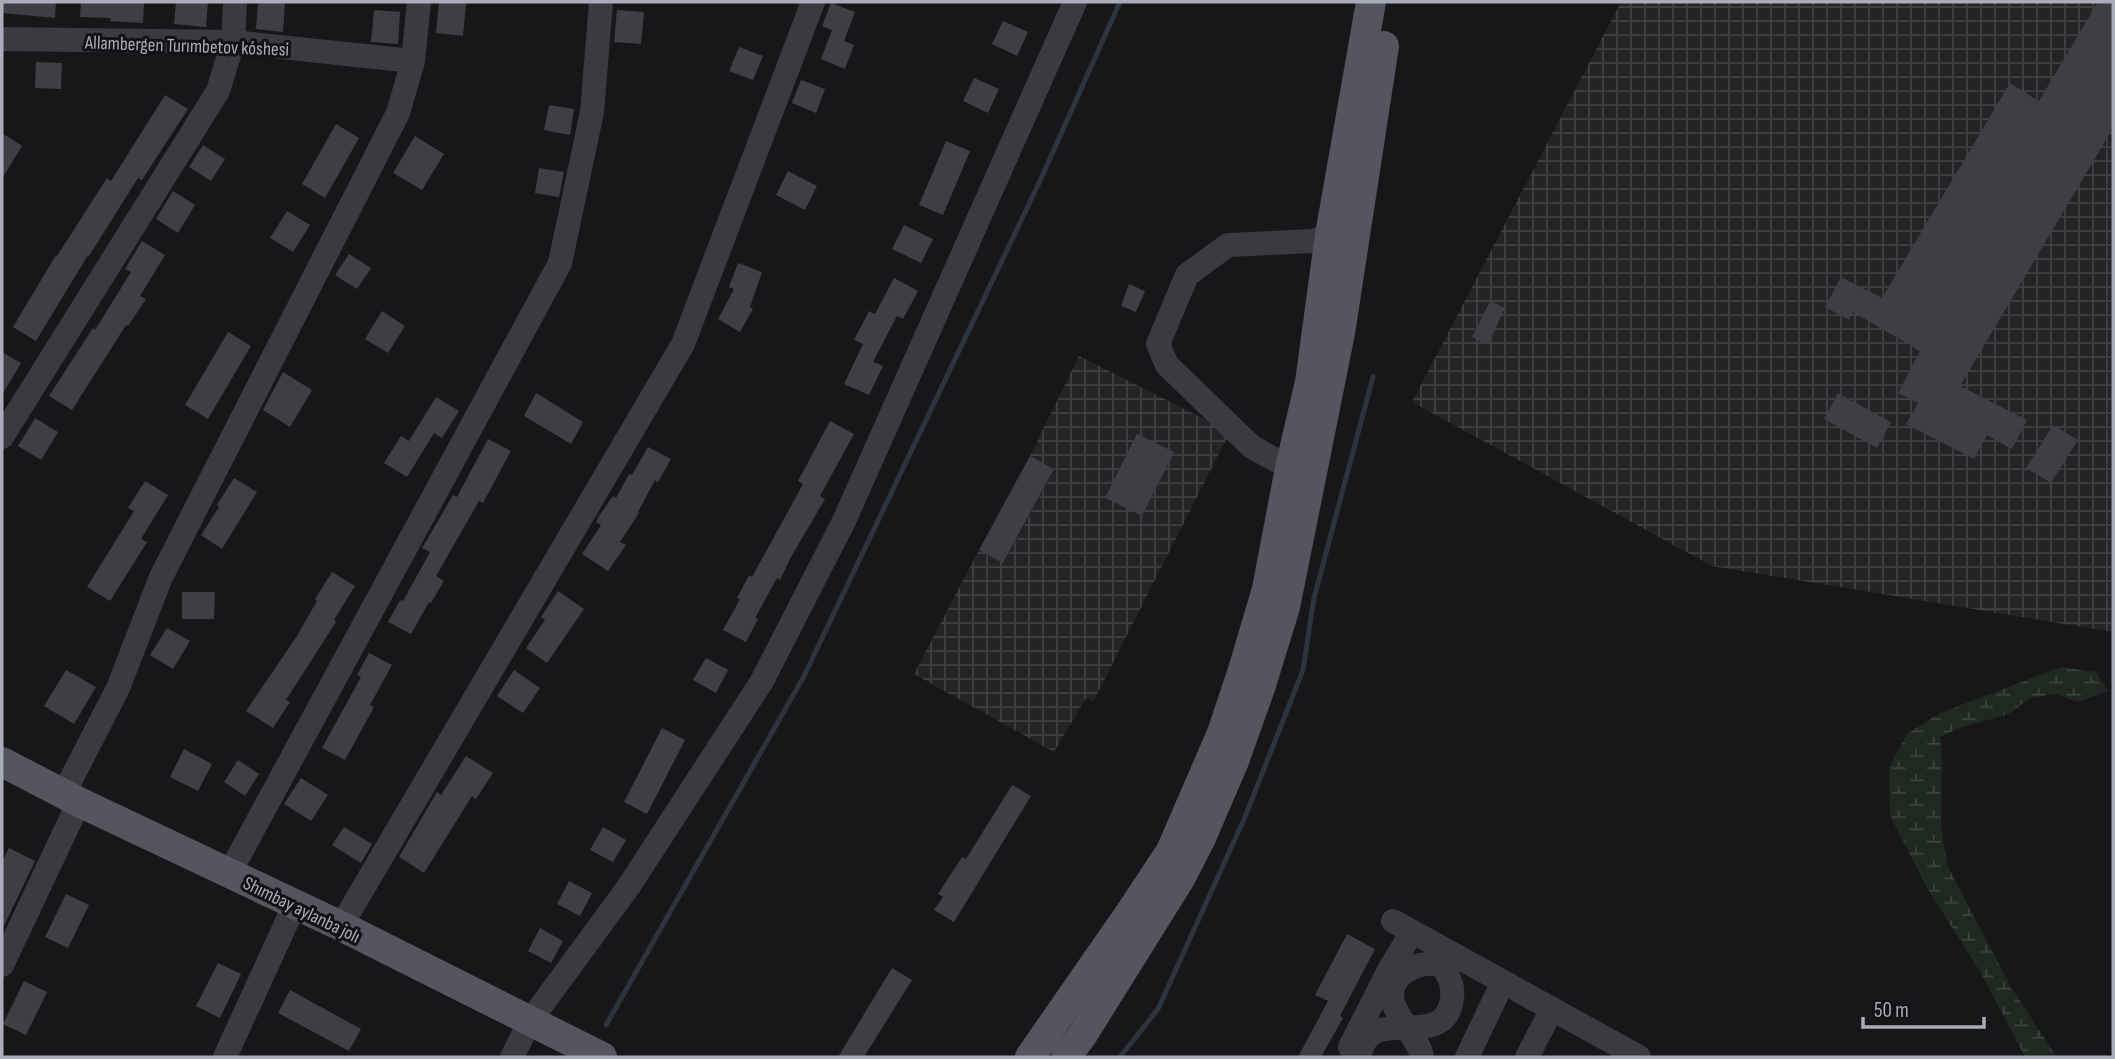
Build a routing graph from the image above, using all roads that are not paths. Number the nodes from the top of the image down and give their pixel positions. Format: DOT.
graph roads {
  1 [pos="234,2"];
  2 [pos="419,2"];
  3 [pos="601,2"];
  4 [pos="813,2"];
  5 [pos="1075,2"];
  6 [pos="1371,2"];
  7 [pos="1391,2"];
  8 [pos="2,39"];
  9 [pos="233,42"];
  10 [pos="413,61"];
  11 [pos="1330,234"];
  12 [pos="9,412"];
  13 [pos="2,437"];
  14 [pos="1290,468"];
  15 [pos="2,762"];
  16 [pos="72,798"];
  17 [pos="229,874"];
  18 [pos="295,904"];
  19 [pos="341,926"];
  20 [pos="1444,958"];
  21 [pos="2,965"];
  22 [pos="1503,982"];
  23 [pos="1552,1009"];
  24 [pos="530,1021"];
  25 [pos="1407,1028"];
  26 [pos="225,1057"];
  27 [pos="512,1057"];
  28 [pos="602,1057"];
  29 [pos="1030,1057"];
  30 [pos="1066,1057"];
  31 [pos="1345,1057"];
  32 [pos="1359,1057"];
  33 [pos="1422,1057"];
  34 [pos="1467,1057"];
  35 [pos="1527,1057"];
  36 [pos="1639,1057"];
  1 -- 9 [label="street"];
  2 -- 10 [label="street"];
  3 -- 17 [label="street"];
  4 -- 19 [label="street"];
  5 -- 24 [label="street"];
  6 -- 11 [label="main road"];
  7 -- 30 [label="main road"];
  8 -- 9 [label="street, Allambergen Turımbetov kóshesi"];
  9 -- 10 [label="street, Allambergen Turımbetov kóshesi"];
  9 -- 12 [label="street"];
  10 -- 16 [label="street"];
  11 -- 14 [label="main road"];
  11 -- 14 [label="street"];
  12 -- 13 [label="street"];
  14 -- 29 [label="main road"];
  15 -- 16 [label="main road, Shımbay aylanba jolı"];
  16 -- 17 [label="main road, Shımbay aylanba jolı"];
  16 -- 21 [label="street"];
  17 -- 18 [label="main road, Shımbay aylanba jolı"];
  18 -- 19 [label="main road, Shımbay aylanba jolı"];
  18 -- 26 [label="street"];
  19 -- 24 [label="main road, Shımbay aylanba jolı"];
  20 -- 22 [label="street"];
  20 -- 25 [label="street"];
  20 -- 25 [label="street"];
  20 -- 31 [label="street"];
  22 -- 23 [label="street"];
  22 -- 34 [label="street"];
  23 -- 35 [label="street"];
  23 -- 36 [label="street"];
  24 -- 27 [label="street"];
  24 -- 28 [label="main road, Shımbay aylanba jolı"];
  25 -- 32 [label="street"];
  25 -- 33 [label="street"];
}
